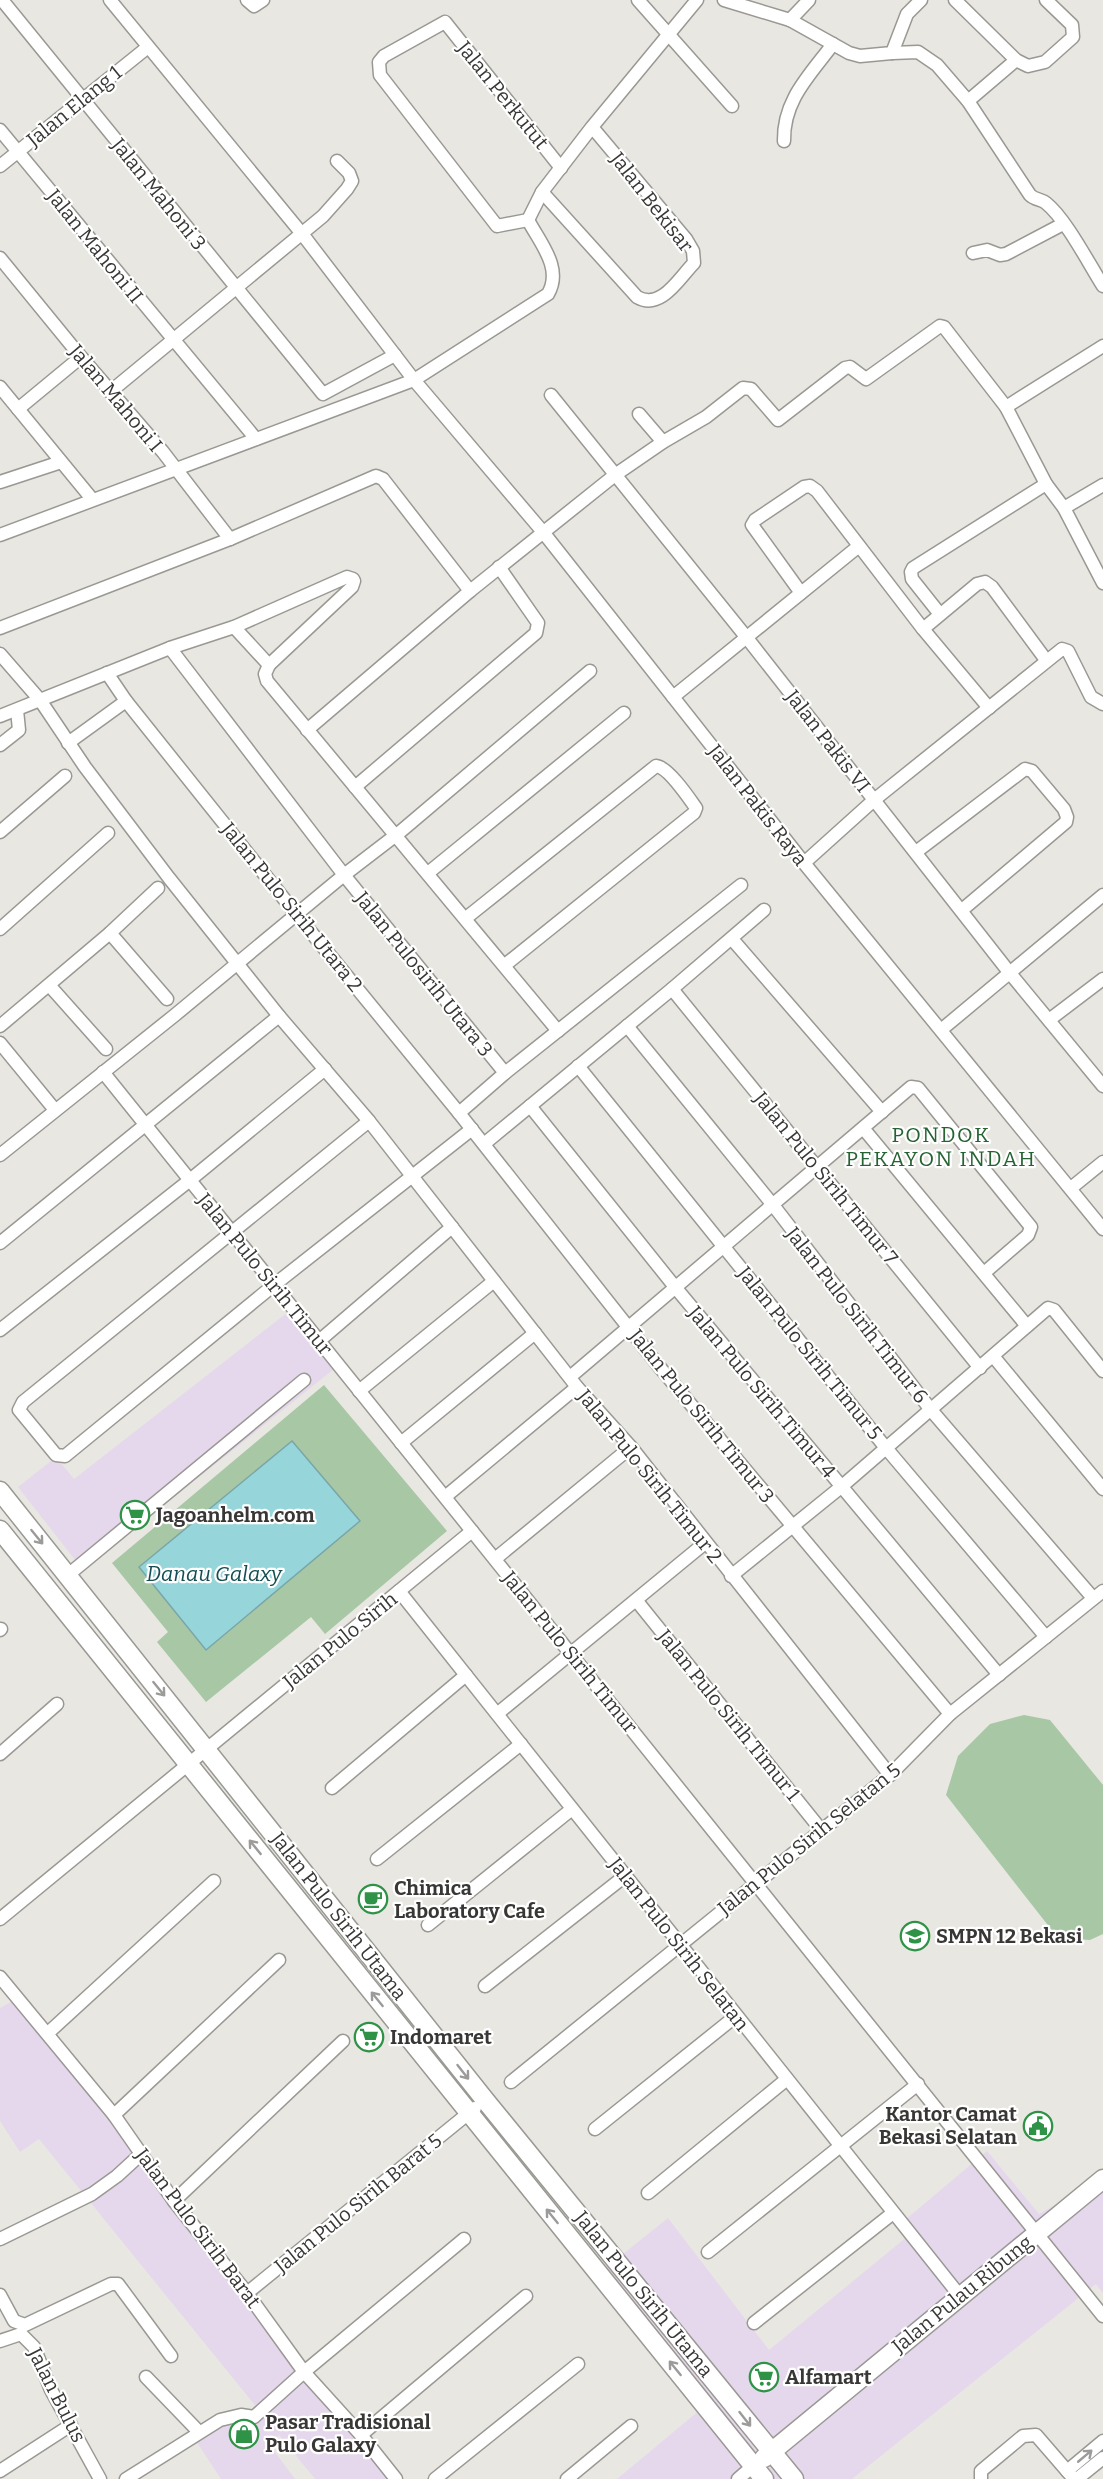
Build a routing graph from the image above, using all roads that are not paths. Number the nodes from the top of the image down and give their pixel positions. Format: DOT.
graph roads {
  1 [pos="2,0"];
  2 [pos="110,0"];
  3 [pos="247,0"];
  4 [pos="263,0"];
  5 [pos="638,0"];
  6 [pos="697,0"];
  7 [pos="724,0"];
  8 [pos="809,0"];
  9 [pos="921,0"];
  10 [pos="955,0"];
  11 [pos="1046,0"];
  12 [pos="790,20"];
  13 [pos="668,34"];
  14 [pos="833,44"];
  15 [pos="148,47"];
  16 [pos="892,53"];
  17 [pos="1016,60"];
  18 [pos="81,100"];
  19 [pos="968,101"];
  20 [pos="732,106"];
  21 [pos="592,127"];
  22 [pos="0,130"];
  23 [pos="784,141"];
  24 [pos="18,152"];
  25 [pos="337,161"];
  26 [pos="0,166"];
  27 [pos="561,168"];
  28 [pos="542,192"];
  29 [pos="528,220"];
  30 [pos="1063,224"];
  31 [pos="303,235"];
  32 [pos="973,253"];
  33 [pos="0,258"];
  34 [pos="1103,286"];
  35 [pos="237,289"];
  36 [pos="173,340"];
  37 [pos="1103,346"];
  38 [pos="395,355"];
  39 [pos="81,357"];
  40 [pos="414,380"];
  41 [pos="0,387"];
  42 [pos="110,392"];
  43 [pos="551,395"];
  44 [pos="1006,407"];
  45 [pos="18,409"];
  46 [pos="639,414"];
  47 [pos="256,439"];
  48 [pos="663,442"];
  49 [pos="62,462"];
  50 [pos="174,469"];
  51 [pos="615,475"];
  52 [pos="0,482"];
  53 [pos="1046,484"];
  54 [pos="1103,485"];
  55 [pos="92,499"];
  56 [pos="1064,508"];
  57 [pos="543,532"];
  58 [pos="0,535"];
  59 [pos="230,539"];
  60 [pos="859,546"];
  61 [pos="499,567"];
  62 [pos="1103,582"];
  63 [pos="470,591"];
  64 [pos="801,593"];
  65 [pos="939,613"];
  66 [pos="234,627"];
  67 [pos="0,628"];
  68 [pos="922,628"];
  69 [pos="747,638"];
  70 [pos="170,648"];
  71 [pos="0,654"];
  72 [pos="1046,660"];
  73 [pos="269,665"];
  74 [pos="590,671"];
  75 [pos="107,673"];
  76 [pos="673,697"];
  77 [pos="40,700"];
  78 [pos="126,701"];
  79 [pos="1103,704"];
  80 [pos="989,708"];
  81 [pos="17,710"];
  82 [pos="624,713"];
  83 [pos="0,716"];
  84 [pos="308,730"];
  85 [pos="69,743"];
  86 [pos="0,745"];
  87 [pos="65,776"];
  88 [pos="355,787"];
  89 [pos="874,801"];
  90 [pos="0,832"];
  91 [pos="108,832"];
  92 [pos="396,836"];
  93 [pos="916,852"];
  94 [pos="804,863"];
  95 [pos="428,873"];
  96 [pos="344,875"];
  97 [pos="741,885"];
  98 [pos="159,888"];
  99 [pos="1103,895"];
  100 [pos="764,910"];
  101 [pos="963,910"];
  102 [pos="297,915"];
  103 [pos="466,918"];
  104 [pos="0,929"];
  105 [pos="110,933"];
  106 [pos="732,939"];
  107 [pos="237,963"];
  108 [pos="505,965"];
  109 [pos="1009,972"];
  110 [pos="1103,979"];
  111 [pos="49,985"];
  112 [pos="672,989"];
  113 [pos="167,999"];
  114 [pos="279,1016"];
  115 [pos="1049,1020"];
  116 [pos="0,1026"];
  117 [pos="627,1026"];
  118 [pos="941,1030"];
  119 [pos="558,1031"];
  120 [pos="0,1043"];
  121 [pos="106,1049"];
  122 [pos="578,1066"];
  123 [pos="326,1069"];
  124 [pos="103,1072"];
  125 [pos="505,1073"];
  126 [pos="1101,1082"];
  127 [pos="530,1106"];
  128 [pos="55,1110"];
  129 [pos="882,1112"];
  130 [pos="459,1113"];
  131 [pos="369,1122"];
  132 [pos="145,1125"];
  133 [pos="863,1128"];
  134 [pos="472,1129"];
  135 [pos="484,1144"];
  136 [pos="1,1151"];
  137 [pos="1103,1162"];
  138 [pos="818,1168"];
  139 [pos="412,1176"];
  140 [pos="190,1180"];
  141 [pos="1071,1188"];
  142 [pos="773,1205"];
  143 [pos="452,1227"];
  144 [pos="1103,1229"];
  145 [pos="231,1232"];
  146 [pos="0,1243"];
  147 [pos="722,1245"];
  148 [pos="984,1273"];
  149 [pos="494,1281"];
  150 [pos="274,1285"];
  151 [pos="675,1287"];
  152 [pos="628,1326"];
  153 [pos="1027,1326"];
  154 [pos="0,1330"];
  155 [pos="535,1333"];
  156 [pos="319,1341"];
  157 [pos="993,1356"];
  158 [pos="980,1368"];
  159 [pos="1103,1371"];
  160 [pos="304,1380"];
  161 [pos="573,1382"];
  162 [pos="359,1391"];
  163 [pos="931,1410"];
  164 [pos="401,1443"];
  165 [pos="631,1447"];
  166 [pos="886,1448"];
  167 [pos="841,1487"];
  168 [pos="1103,1489"];
  169 [pos="0,1491"];
  170 [pos="445,1497"];
  171 [pos="793,1526"];
  172 [pos="0,1530"];
  173 [pos="472,1531"];
  174 [pos="705,1543"];
  175 [pos="495,1559"];
  176 [pos="68,1575"];
  177 [pos="731,1576"];
  178 [pos="399,1591"];
  179 [pos="1098,1594"];
  180 [pos="636,1600"];
  181 [pos="1046,1637"];
  182 [pos="571,1653"];
  183 [pos="999,1675"];
  184 [pos="466,1676"];
  185 [pos="57,1704"];
  186 [pos="496,1714"];
  187 [pos="950,1714"];
  188 [pos="521,1744"];
  189 [pos="207,1749"];
  190 [pos="0,1754"];
  191 [pos="189,1764"];
  192 [pos="890,1775"];
  193 [pos="332,1788"];
  194 [pos="572,1809"];
  195 [pos="822,1831"];
  196 [pos="377,1859"];
  197 [pos="625,1876"];
  198 [pos="214,1881"];
  199 [pos="756,1883"];
  200 [pos="0,1919"];
  201 [pos="429,1925"];
  202 [pos="680,1944"];
  203 [pos="279,1960"];
  204 [pos="0,1977"];
  205 [pos="484,1986"];
  206 [pos="736,2016"];
  207 [pos="48,2033"];
  208 [pos="343,2041"];
  209 [pos="787,2079"];
  210 [pos="511,2082"];
  211 [pos="918,2084"];
  212 [pos="485,2100"];
  213 [pos="469,2114"];
  214 [pos="114,2115"];
  215 [pos="595,2129"];
  216 [pos="840,2146"];
  217 [pos="141,2154"];
  218 [pos="1103,2179"];
  219 [pos="648,2193"];
  220 [pos="174,2201"];
  221 [pos="893,2213"];
  222 [pos="1036,2233"];
  223 [pos="0,2239"];
  224 [pos="464,2239"];
  225 [pos="708,2252"];
  226 [pos="247,2293"];
  227 [pos="0,2295"];
  228 [pos="526,2296"];
  229 [pos="960,2296"];
  230 [pos="1103,2316"];
  231 [pos="754,2323"];
  232 [pos="0,2342"];
  233 [pos="171,2356"];
  234 [pos="578,2364"];
  235 [pos="304,2372"];
  236 [pos="146,2377"];
  237 [pos="726,2395"];
  238 [pos="708,2409"];
  239 [pos="71,2425"];
  240 [pos="631,2426"];
  241 [pos="199,2432"];
  242 [pos="361,2435"];
  243 [pos="1103,2440"];
  244 [pos="771,2452"];
  245 [pos="1103,2458"];
  246 [pos="0,2471"];
  247 [pos="758,2473"];
  248 [pos="1073,2476"];
  249 [pos="100,2479"];
  250 [pos="126,2479"];
  251 [pos="396,2479"];
  252 [pos="435,2479"];
  253 [pos="567,2479"];
  254 [pos="738,2479"];
  255 [pos="794,2479"];
  256 [pos="981,2479"];
  1 -- 18 [label="street, Jalan Mahoni 3"];
  2 -- 15 [label="street, Jalan Pakis Raya"];
  3 -- 4 [label="street"];
  5 -- 13 [label="street"];
  6 -- 13 [label="street"];
  7 -- 12 [label="street"];
  8 -- 12 [label="street"];
  9 -- 16 [label="street"];
  10 -- 17 [label="street"];
  11 -- 17 [label="street"];
  12 -- 14 [label="street"];
  13 -- 20 [label="street"];
  13 -- 21 [label="street"];
  14 -- 16 [label="street"];
  14 -- 23 [label="street"];
  15 -- 18 [label="street, Jalan Elang 1"];
  15 -- 31 [label="street, Jalan Pakis Raya"];
  16 -- 19 [label="street"];
  17 -- 19 [label="street"];
  18 -- 24 [label="street, Jalan Elang 1"];
  18 -- 35 [label="street, Jalan Mahoni 3"];
  19 -- 30 [label="street"];
  21 -- 27 [label="street"];
  21 -- 28 [label="street, Jalan Bekisar"];
  22 -- 24 [label="street, Jalan Mahoni II"];
  24 -- 26 [label="street, Jalan Elang 1"];
  24 -- 36 [label="street, Jalan Mahoni II"];
  25 -- 31 [label="street"];
  27 -- 28 [label="street"];
  27 -- 29 [label="street, Jalan Perkutut"];
  28 -- 29 [label="street"];
  29 -- 40 [label="street"];
  30 -- 32 [label="street"];
  30 -- 34 [label="street"];
  31 -- 35 [label="street"];
  31 -- 38 [label="street, Jalan Pakis Raya"];
  33 -- 39 [label="street, Jalan Mahoni I"];
  35 -- 36 [label="street"];
  35 -- 38 [label="street, Jalan Mahoni 3"];
  36 -- 42 [label="street"];
  36 -- 47 [label="street, Jalan Mahoni II"];
  37 -- 44 [label="street"];
  38 -- 40 [label="street, Jalan Pakis Raya"];
  39 -- 42 [label="street, Jalan Mahoni I"];
  39 -- 45 [label="street"];
  40 -- 47 [label="street"];
  40 -- 57 [label="street, Jalan Pakis Raya"];
  41 -- 45 [label="street"];
  42 -- 50 [label="street, Jalan Mahoni I"];
  43 -- 51 [label="street, Jalan Pakis VI"];
  44 -- 48 [label="street"];
  44 -- 53 [label="street"];
  45 -- 49 [label="street"];
  46 -- 48 [label="street"];
  47 -- 50 [label="street"];
  48 -- 51 [label="street"];
  49 -- 52 [label="street"];
  49 -- 55 [label="street"];
  50 -- 55 [label="street"];
  50 -- 59 [label="street, Jalan Mahoni I"];
  51 -- 57 [label="street"];
  51 -- 69 [label="street, Jalan Pakis VI"];
  53 -- 56 [label="street"];
  53 -- 65 [label="street"];
  54 -- 56 [label="street"];
  55 -- 58 [label="street"];
  56 -- 62 [label="street"];
  57 -- 61 [label="street"];
  57 -- 76 [label="street, Jalan Pakis Raya"];
  59 -- 63 [label="street"];
  59 -- 67 [label="street"];
  60 -- 64 [label="street"];
  60 -- 64 [label="street"];
  60 -- 68 [label="street"];
  61 -- 63 [label="street"];
  61 -- 88 [label="street"];
  63 -- 84 [label="street"];
  64 -- 69 [label="street"];
  65 -- 68 [label="street"];
  65 -- 72 [label="street"];
  66 -- 70 [label="street"];
  66 -- 73 [label="street"];
  66 -- 73 [label="street"];
  68 -- 80 [label="street"];
  69 -- 76 [label="street"];
  69 -- 89 [label="street, Jalan Pakis VI"];
  70 -- 75 [label="street"];
  70 -- 96 [label="street, Jalan Pulosirih Utara 3"];
  71 -- 77 [label="street, Jalan Pulo Sirih Timur 2"];
  72 -- 79 [label="street"];
  72 -- 80 [label="street"];
  73 -- 84 [label="street"];
  74 -- 92 [label="street"];
  75 -- 77 [label="street"];
  75 -- 78 [label="street, Jalan Pulo Sirih Utara 2"];
  76 -- 94 [label="street, Jalan Pakis Raya"];
  77 -- 81 [label="street"];
  77 -- 85 [label="street, Jalan Pulo Sirih Timur 2"];
  78 -- 85 [label="street"];
  78 -- 102 [label="street, Jalan Pulo Sirih Utara 2"];
  80 -- 89 [label="street"];
  81 -- 83 [label="street"];
  81 -- 86 [label="street"];
  82 -- 95 [label="street"];
  84 -- 88 [label="street"];
  85 -- 107 [label="street, Jalan Pulo Sirih Timur 2"];
  87 -- 90 [label="street"];
  88 -- 92 [label="street"];
  89 -- 93 [label="street, Jalan Pakis VI"];
  89 -- 94 [label="street"];
  91 -- 104 [label="street"];
  92 -- 95 [label="street"];
  92 -- 96 [label="street"];
  93 -- 101 [label="street, Jalan Pakis VI"];
  93 -- 101 [label="street"];
  94 -- 118 [label="street, Jalan Pakis Raya"];
  95 -- 103 [label="street"];
  96 -- 102 [label="street"];
  96 -- 125 [label="street, Jalan Pulosirih Utara 3"];
  97 -- 119 [label="street"];
  98 -- 105 [label="street"];
  99 -- 109 [label="street"];
  100 -- 106 [label="street"];
  101 -- 109 [label="street, Jalan Pakis VI"];
  102 -- 107 [label="street"];
  102 -- 130 [label="street, Jalan Pulo Sirih Utara 2"];
  103 -- 108 [label="street"];
  103 -- 108 [label="street"];
  105 -- 111 [label="street"];
  105 -- 113 [label="street"];
  106 -- 112 [label="street"];
  106 -- 129 [label="street"];
  107 -- 114 [label="street, Jalan Pulo Sirih Timur 2"];
  107 -- 124 [label="street"];
  108 -- 119 [label="street"];
  109 -- 115 [label="street, Jalan Pakis VI"];
  109 -- 118 [label="street"];
  110 -- 115 [label="street"];
  111 -- 116 [label="street"];
  111 -- 121 [label="street"];
  112 -- 117 [label="street"];
  112 -- 138 [label="street, Jalan Pulo Sirih Timur 7"];
  114 -- 123 [label="street, Jalan Pulo Sirih Timur 2"];
  114 -- 132 [label="street"];
  115 -- 126 [label="street, Jalan Pakis VI"];
  117 -- 122 [label="street"];
  117 -- 142 [label="street, Jalan Pulo Sirih Timur 6"];
  118 -- 141 [label="street, Jalan Pakis Raya"];
  119 -- 125 [label="street"];
  120 -- 128 [label="street"];
  122 -- 127 [label="street"];
  122 -- 147 [label="street, Jalan Pulo Sirih Timur 5"];
  123 -- 131 [label="street, Jalan Pulo Sirih Timur 2"];
  123 -- 140 [label="street"];
  124 -- 128 [label="street"];
  124 -- 132 [label="street, Jalan Pulo Sirih Timur"];
  125 -- 130 [label="street"];
  127 -- 135 [label="street"];
  127 -- 151 [label="street, Jalan Pulo Sirih Timur 4"];
  128 -- 136 [label="street"];
  129 -- 133 [label="street"];
  129 -- 148 [label="street"];
  130 -- 134 [label="street, Jalan Pulo Sirih Timur 3"];
  131 -- 139 [label="street, Jalan Pulo Sirih Timur 2"];
  131 -- 145 [label="street"];
  132 -- 140 [label="street, Jalan Pulo Sirih Timur"];
  132 -- 146 [label="street"];
  133 -- 138 [label="street"];
  133 -- 148 [label="street"];
  134 -- 135 [label="street, Jalan Pulo Sirih Timur 3"];
  134 -- 139 [label="street"];
  135 -- 152 [label="street, Jalan Pulo Sirih Timur 3"];
  137 -- 141 [label="street"];
  138 -- 142 [label="street"];
  138 -- 158 [label="street, Jalan Pulo Sirih Timur 7"];
  139 -- 143 [label="street, Jalan Pulo Sirih Timur 2"];
  139 -- 150 [label="street"];
  140 -- 145 [label="street, Jalan Pulo Sirih Timur"];
  140 -- 154 [label="street"];
  141 -- 144 [label="street, Jalan Pakis Raya"];
  142 -- 147 [label="street"];
  142 -- 163 [label="street, Jalan Pulo Sirih Timur 6"];
  143 -- 149 [label="street, Jalan Pulo Sirih Timur 2"];
  143 -- 156 [label="street"];
  145 -- 150 [label="street, Jalan Pulo Sirih Timur"];
  145 -- 150 [label="street"];
  147 -- 151 [label="street"];
  147 -- 166 [label="street, Jalan Pulo Sirih Timur 5"];
  148 -- 153 [label="street"];
  149 -- 155 [label="street, Jalan Pulo Sirih Timur 2"];
  149 -- 162 [label="street"];
  150 -- 156 [label="street, Jalan Pulo Sirih Timur"];
  151 -- 152 [label="street"];
  151 -- 167 [label="street, Jalan Pulo Sirih Timur 4"];
  152 -- 161 [label="street"];
  152 -- 171 [label="street, Jalan Pulo Sirih Timur 3"];
  153 -- 157 [label="street"];
  153 -- 159 [label="street"];
  155 -- 161 [label="street, Jalan Pulo Sirih Timur 2"];
  155 -- 164 [label="street"];
  156 -- 162 [label="street, Jalan Pulo Sirih Timur"];
  157 -- 158 [label="street"];
  157 -- 168 [label="street"];
  158 -- 163 [label="street"];
  160 -- 176 [label="street"];
  161 -- 165 [label="street, Jalan Pulo Sirih Timur 2"];
  161 -- 170 [label="street"];
  162 -- 164 [label="street, Jalan Pulo Sirih Timur"];
  163 -- 166 [label="street"];
  163 -- 179 [label="street, Jalan Pulo Sirih Timur 6"];
  164 -- 170 [label="street, Jalan Pulo Sirih Timur"];
  165 -- 174 [label="street, Jalan Pulo Sirih Timur 2"];
  165 -- 175 [label="street"];
  166 -- 167 [label="street"];
  166 -- 181 [label="street, Jalan Pulo Sirih Timur 5"];
  167 -- 171 [label="street"];
  167 -- 183 [label="street, Jalan Pulo Sirih Timur 4"];
  169 -- 176 [label="main road, Jalan Pulo Sirih Utama, one-way"];
  170 -- 173 [label="street, Jalan Pulo Sirih Timur"];
  171 -- 177 [label="street"];
  171 -- 187 [label="street, Jalan Pulo Sirih Timur 3"];
  172 -- 191 [label="main road, Jalan Pulo Sirih Utama"];
  173 -- 175 [label="street, Jalan Pulo Sirih Timur"];
  173 -- 178 [label="street, Jalan Pulo Sirih"];
  174 -- 177 [label="street, Jalan Pulo Sirih Timur 2"];
  174 -- 180 [label="street"];
  175 -- 182 [label="street, Jalan Pulo Sirih Timur"];
  176 -- 189 [label="main road, Jalan Pulo Sirih Utama, one-way"];
  177 -- 192 [label="street, Jalan Pulo Sirih Timur 2"];
  178 -- 184 [label="street, Jalan Pulo Sirih Selatan"];
  178 -- 189 [label="street, Jalan Pulo Sirih"];
  179 -- 181 [label="street, Jalan Pulo Sirih Selatan 5"];
  180 -- 182 [label="street"];
  180 -- 195 [label="street, Jalan Pulo Sirih Timur 1"];
  181 -- 183 [label="street, Jalan Pulo Sirih Selatan 5"];
  182 -- 186 [label="street"];
  182 -- 199 [label="street, Jalan Pulo Sirih Timur"];
  183 -- 187 [label="street, Jalan Pulo Sirih Selatan 5"];
  184 -- 186 [label="street, Jalan Pulo Sirih Selatan"];
  184 -- 193 [label="street"];
  185 -- 190 [label="street"];
  186 -- 188 [label="street, Jalan Pulo Sirih Selatan"];
  187 -- 192 [label="street, Jalan Pulo Sirih Selatan 5"];
  188 -- 194 [label="street, Jalan Pulo Sirih Selatan"];
  188 -- 196 [label="street"];
  189 -- 191 [label="street, Jalan Pulo Sirih"];
  189 -- 212 [label="main road, Jalan Pulo Sirih Utama, one-way"];
  191 -- 200 [label="street, Jalan Pulo Sirih"];
  213 -- 191 [label="main road, Jalan Pulo Sirih Utama, one-way"];
  192 -- 195 [label="street, Jalan Pulo Sirih Selatan 5"];
  194 -- 197 [label="street, Jalan Pulo Sirih Selatan"];
  194 -- 201 [label="street"];
  195 -- 199 [label="street, Jalan Pulo Sirih Selatan 5"];
  197 -- 202 [label="street, Jalan Pulo Sirih Selatan"];
  197 -- 205 [label="street"];
  198 -- 207 [label="street"];
  199 -- 202 [label="street, Jalan Pulo Sirih Selatan 5"];
  199 -- 211 [label="street, Jalan Pulo Sirih Timur"];
  202 -- 206 [label="street, Jalan Pulo Sirih Selatan"];
  202 -- 210 [label="street, Jalan Pulo Sirih Selatan 5"];
  203 -- 214 [label="street"];
  204 -- 207 [label="street, Jalan Pulo Sirih Barat"];
  206 -- 209 [label="street, Jalan Pulo Sirih Selatan"];
  206 -- 215 [label="street"];
  207 -- 214 [label="street, Jalan Pulo Sirih Barat"];
  208 -- 220 [label="street"];
  209 -- 216 [label="street, Jalan Pulo Sirih Selatan"];
  209 -- 219 [label="street"];
  211 -- 216 [label="street"];
  211 -- 222 [label="street, Jalan Pulo Sirih Timur"];
  212 -- 213 [label="street, Jalan Pulo Sirih Barat 5"];
  212 -- 237 [label="main road, Jalan Pulo Sirih Utama"];
  213 -- 226 [label="street, Jalan Pulo Sirih Barat 5"];
  238 -- 213 [label="main road, Jalan Pulo Sirih Utama, one-way"];
  214 -- 217 [label="street, Jalan Pulo Sirih Barat"];
  216 -- 221 [label="street, Jalan Pulo Sirih Selatan"];
  216 -- 225 [label="street"];
  217 -- 220 [label="street, Jalan Pulo Sirih Barat"];
  217 -- 223 [label="street"];
  218 -- 222 [label="main road, Jalan Pulau Ribung"];
  220 -- 226 [label="street, Jalan Pulo Sirih Barat"];
  221 -- 229 [label="street, Jalan Pulo Sirih Selatan"];
  221 -- 231 [label="street"];
  222 -- 229 [label="main road, Jalan Pulau Ribung"];
  222 -- 230 [label="street, Jalan Pulo Sirih Timur"];
  224 -- 235 [label="street"];
  226 -- 235 [label="street, Jalan Pulo Sirih Barat"];
  227 -- 233 [label="street"];
  228 -- 242 [label="street"];
  229 -- 244 [label="main road, Jalan Pulau Ribung"];
  232 -- 239 [label="street, Jalan Bulus"];
  234 -- 252 [label="street"];
  235 -- 241 [label="street"];
  235 -- 242 [label="street, Jalan Pulo Sirih Barat"];
  236 -- 241 [label="street"];
  237 -- 238 [label="main road"];
  237 -- 244 [label="main road, Jalan Pulo Sirih Utama, one-way"];
  238 -- 247 [label="main road, Jalan Pulo Sirih Utama"];
  239 -- 246 [label="street"];
  239 -- 249 [label="street, Jalan Bulus"];
  240 -- 253 [label="street"];
  241 -- 250 [label="street"];
  242 -- 251 [label="street, Jalan Pulo Sirih Barat"];
  248 -- 243 [label="street, one-way"];
  244 -- 247 [label="main road, Jalan Pulau Ribung"];
  244 -- 255 [label="main road, Jalan Pulo Sirih Utama"];
  245 -- 248 [label="street"];
  247 -- 254 [label="street, Jalan Pulau Ribung"];
  248 -- 256 [label="street"];
}
